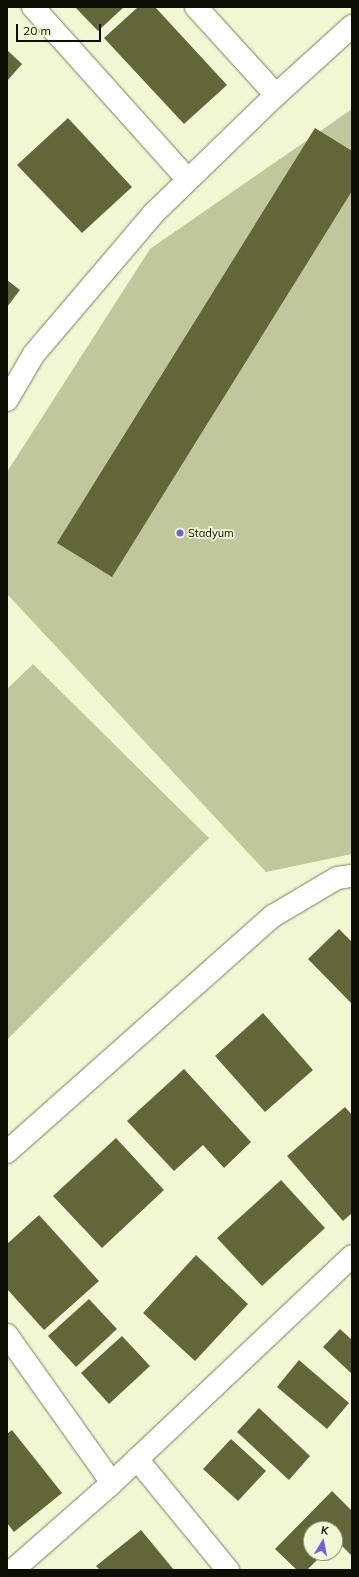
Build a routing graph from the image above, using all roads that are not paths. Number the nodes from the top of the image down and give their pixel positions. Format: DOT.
graph roads {
  1 [pos="33,7"];
  2 [pos="196,7"];
  3 [pos="352,26"];
  4 [pos="276,95"];
  5 [pos="188,180"];
  6 [pos="7,400"];
  7 [pos="352,876"];
  8 [pos="7,1152"];
  9 [pos="352,1256"];
  10 [pos="7,1335"];
  11 [pos="138,1459"];
  12 [pos="112,1483"];
  13 [pos="13,1570"];
  14 [pos="228,1570"];
  1 -- 5 [label="street"];
  2 -- 4 [label="street"];
  3 -- 4 [label="street"];
  4 -- 5 [label="street"];
  5 -- 6 [label="street"];
  7 -- 8 [label="street"];
  9 -- 11 [label="street"];
  10 -- 12 [label="street"];
  11 -- 12 [label="street"];
  11 -- 14 [label="street"];
  12 -- 13 [label="street"];
}
